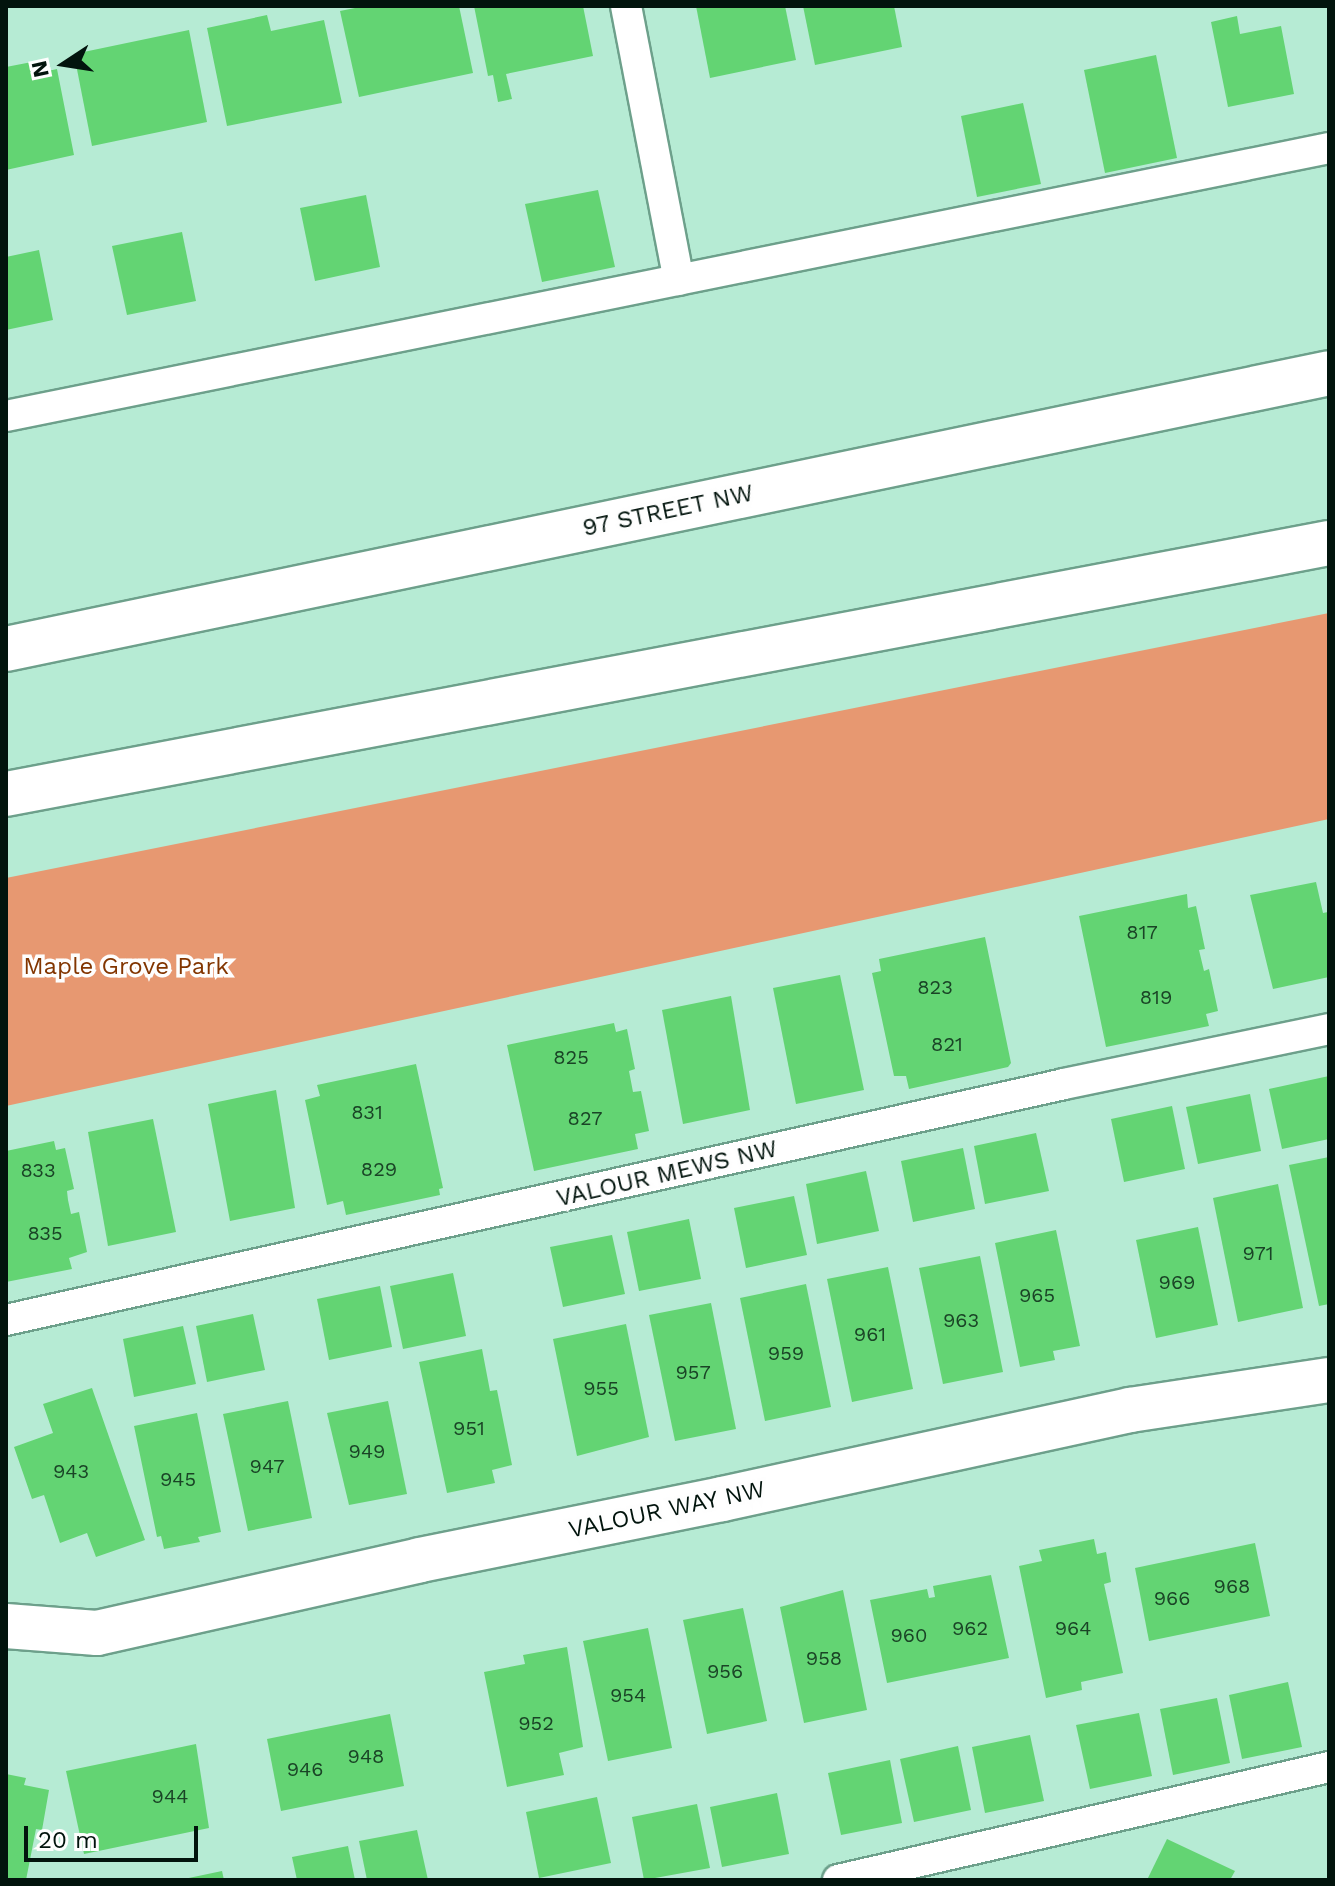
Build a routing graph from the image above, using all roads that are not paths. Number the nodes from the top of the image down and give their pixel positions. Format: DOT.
graph roads {
  1 [pos="626,6"];
  2 [pos="1329,148"];
  3 [pos="679,280"];
  4 [pos="1329,373"];
  5 [pos="6,416"];
  6 [pos="1329,543"];
  7 [pos="6,649"];
  8 [pos="6,794"];
  9 [pos="1329,1029"];
  10 [pos="6,1320"];
  11 [pos="1329,1380"];
  12 [pos="6,1626"];
  13 [pos="1329,1767"];
  14 [pos="838,1880"];
  1 -- 3 [label="lane"];
  2 -- 3 [label="lane"];
  3 -- 5 [label="lane"];
  4 -- 7 [label="main road, 97 STREET NW"];
  6 -- 8 [label="main road"];
  9 -- 10 [label="lane, VALOUR MEWS NW"];
  11 -- 12 [label="main road, VALOUR WAY NW"];
  13 -- 14 [label="lane"];
}
